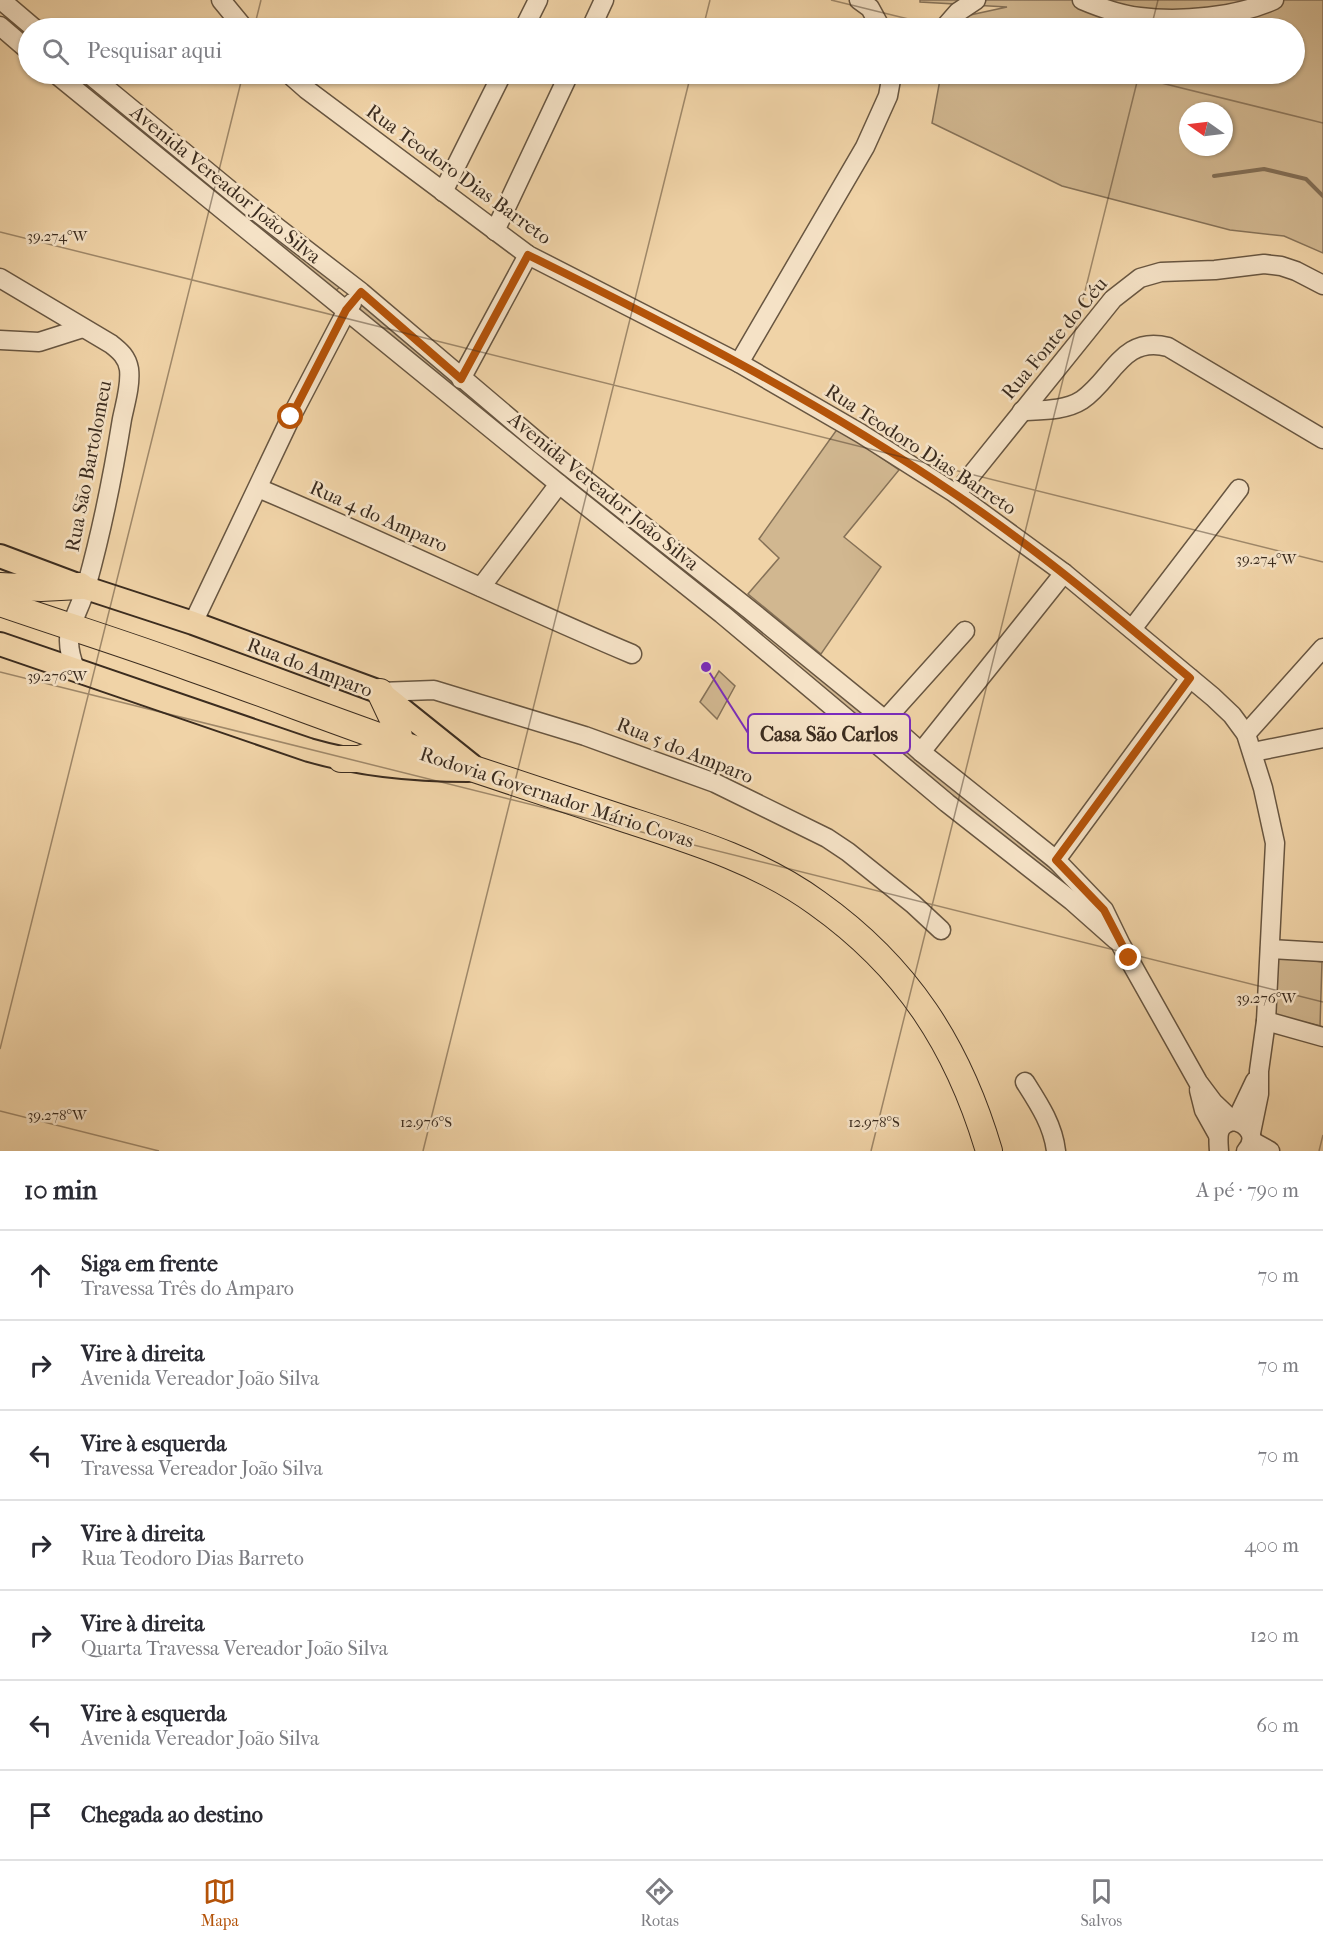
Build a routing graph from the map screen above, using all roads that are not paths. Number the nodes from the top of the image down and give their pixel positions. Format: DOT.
graph roads {
  1 [pos="1,0"];
  2 [pos="221,0"];
  3 [pos="538,0"];
  4 [pos="604,0"];
  5 [pos="976,0"];
  6 [pos="1082,0"];
  7 [pos="1274,0"];
  8 [pos="865,3"];
  9 [pos="22,18"];
  10 [pos="236,18"];
  11 [pos="529,18"];
  12 [pos="596,18"];
  13 [pos="875,18"];
  14 [pos="953,18"];
  15 [pos="1150,18"];
  16 [pos="1174,18"];
  17 [pos="68,84"];
  18 [pos="101,84"];
  19 [pos="300,84"];
  20 [pos="497,84"];
  21 [pos="564,84"];
  22 [pos="890,84"];
  23 [pos="443,192"];
  24 [pos="495,231"];
  25 [pos="528,255"];
  26 [pos="0,278"];
  27 [pos="1323,285"];
  28 [pos="361,292"];
  29 [pos="346,310"];
  30 [pos="83,328"];
  31 [pos="0,340"];
  32 [pos="739,363"];
  33 [pos="466,383"];
  34 [pos="458,402"];
  35 [pos="1022,411"];
  36 [pos="1323,439"];
  37 [pos="559,484"];
  38 [pos="258,488"];
  39 [pos="1239,489"];
  40 [pos="956,494"];
  41 [pos="613,502"];
  42 [pos="602,518"];
  43 [pos="0,556"];
  44 [pos="1064,573"];
  45 [pos="0,586"];
  46 [pos="83,587"];
  47 [pos="481,587"];
  48 [pos="0,603"];
  49 [pos="193,623"];
  50 [pos="70,627"];
  51 [pos="1132,629"];
  52 [pos="965,631"];
  53 [pos="0,644"];
  54 [pos="1323,648"];
  55 [pos="632,654"];
  56 [pos="76,671"];
  57 [pos="1190,678"];
  58 [pos="380,692"];
  59 [pos="885,720"];
  60 [pos="1246,734"];
  61 [pos="1323,738"];
  62 [pos="401,745"];
  63 [pos="921,752"];
  64 [pos="1253,752"];
  65 [pos="341,759"];
  66 [pos="477,770"];
  67 [pos="1056,860"];
  68 [pos="941,930"];
  69 [pos="1121,945"];
  70 [pos="1270,949"];
  71 [pos="1323,952"];
  72 [pos="1266,1021"];
  73 [pos="1323,1037"];
  74 [pos="1259,1071"];
  75 [pos="1025,1082"];
  76 [pos="1198,1082"];
  77 [pos="1235,1121"];
  78 [pos="1249,1145"];
  79 [pos="1220,1146"];
  80 [pos="989,1151"];
  81 [pos="1056,1151"];
  82 [pos="1270,1151"];
  1 -- 9 [label="street"];
  2 -- 10 [label="street"];
  3 -- 11 [label="street"];
  4 -- 12 [label="street"];
  5 -- 14 [label="street"];
  6 -- 15 [label="street"];
  7 -- 16 [label="street"];
  8 -- 13 [label="street"];
  17 -- 29 [label="street, Avenida Vereador João Silva"];
  18 -- 28 [label="street, Avenida Vereador João Silva"];
  19 -- 23 [label="street, Rua Teodoro Dias Barreto"];
  20 -- 23 [label="street"];
  21 -- 24 [label="street"];
  22 -- 32 [label="street"];
  23 -- 24 [label="street, Rua Teodoro Dias Barreto"];
  24 -- 25 [label="street, Rua Teodoro Dias Barreto"];
  25 -- 32 [label="street, Rua Teodoro Dias Barreto"];
  25 -- 33 [label="street"];
  26 -- 30 [label="street, Rua São Bartolomeu"];
  27 -- 35 [label="street, Rua Fonte do Céu"];
  28 -- 29 [label="street"];
  28 -- 33 [label="street, Avenida Vereador João Silva"];
  29 -- 34 [label="street, Avenida Vereador João Silva"];
  29 -- 38 [label="street"];
  30 -- 31 [label="street"];
  30 -- 46 [label="street, Rua São Bartolomeu"];
  32 -- 40 [label="street, Rua Teodoro Dias Barreto"];
  33 -- 34 [label="street"];
  33 -- 41 [label="street, Avenida Vereador João Silva"];
  34 -- 37 [label="street, Avenida Vereador João Silva"];
  35 -- 36 [label="street"];
  35 -- 40 [label="street, Rua Fonte do Céu"];
  37 -- 42 [label="street, Avenida Vereador João Silva"];
  37 -- 47 [label="street"];
  38 -- 47 [label="street, Rua 4 do Amparo"];
  38 -- 49 [label="street"];
  39 -- 51 [label="street"];
  40 -- 44 [label="street, Rua Teodoro Dias Barreto"];
  41 -- 42 [label="street"];
  41 -- 59 [label="street, Avenida Vereador João Silva"];
  42 -- 69 [label="street, Avenida Vereador João Silva"];
  43 -- 46 [label="main road, Rua do Amparo"];
  44 -- 51 [label="street, Rua Teodoro Dias Barreto"];
  44 -- 63 [label="street"];
  45 -- 46 [label="highway"];
  46 -- 49 [label="main road, Rua do Amparo"];
  46 -- 50 [label="street, Rua São Bartolomeu"];
  47 -- 55 [label="street, Rua 4 do Amparo"];
  48 -- 50 [label="highway, Rodovia Governador Mário Covas"];
  49 -- 58 [label="main road, Rua do Amparo"];
  50 -- 56 [label="street"];
  50 -- 62 [label="highway, Rodovia Governador Mário Covas"];
  51 -- 57 [label="street, Rua Teodoro Dias Barreto"];
  52 -- 59 [label="street"];
  53 -- 56 [label="main road"];
  54 -- 60 [label="street"];
  56 -- 65 [label="main road"];
  57 -- 60 [label="street, Rua Teodoro Dias Barreto"];
  57 -- 67 [label="street"];
  58 -- 62 [label="highway"];
  58 -- 66 [label="main road, Rua do Amparo"];
  58 -- 68 [label="street, Rua 5 do Amparo"];
  59 -- 63 [label="street, Avenida Vereador João Silva"];
  60 -- 64 [label="street, Rua Teodoro Dias Barreto"];
  61 -- 64 [label="street"];
  62 -- 65 [label="highway"];
  62 -- 66 [label="highway, Rodovia Governador Mário Covas"];
  63 -- 67 [label="street, Avenida Vereador João Silva"];
  64 -- 70 [label="street, Rua Teodoro Dias Barreto"];
  65 -- 66 [label="main road"];
  66 -- 80 [label="highway, Rodovia Governador Mário Covas"];
  67 -- 69 [label="street, Avenida Vereador João Silva"];
  69 -- 76 [label="street, Avenida Vereador João Silva"];
  70 -- 71 [label="street"];
  70 -- 72 [label="street, Rua Teodoro Dias Barreto"];
  72 -- 73 [label="street"];
  72 -- 74 [label="street, Rua Teodoro Dias Barreto"];
  74 -- 77 [label="street, Rua Teodoro Dias Barreto"];
  74 -- 78 [label="street, Rua Teodoro Dias Barreto"];
  75 -- 81 [label="street"];
  76 -- 77 [label="street, Avenida Vereador João Silva"];
  76 -- 79 [label="street, Avenida Vereador João Silva"];
  77 -- 78 [label="street, Avenida Vereador João Silva"];
  77 -- 79 [label="street, Avenida Vereador João Silva"];
  78 -- 82 [label="street, Avenida Vereador João Silva"];
}
